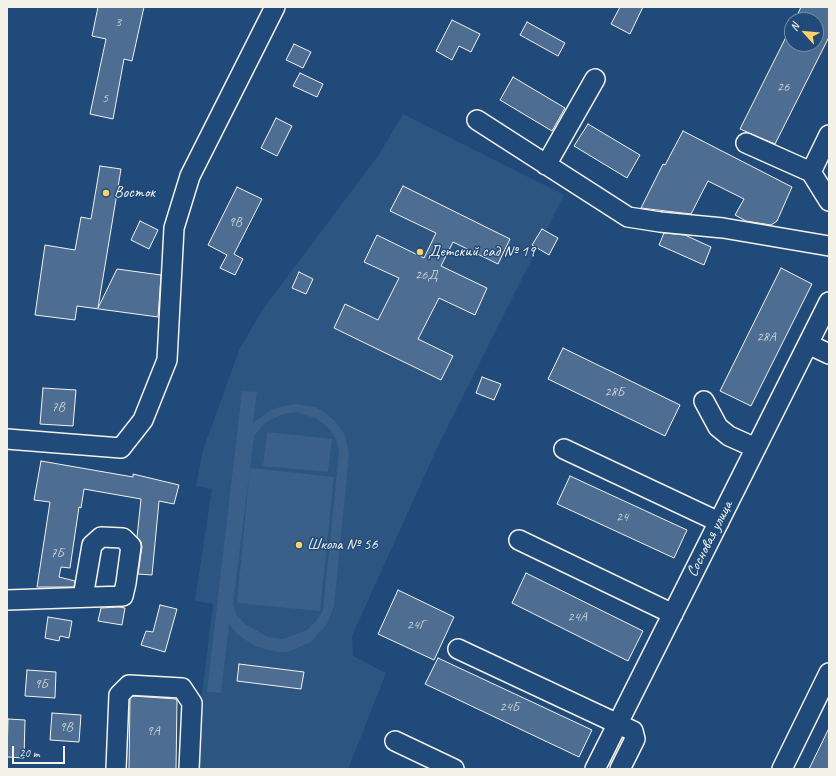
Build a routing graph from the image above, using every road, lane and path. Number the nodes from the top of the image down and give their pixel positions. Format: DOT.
graph roads {
  1 [pos="275,7"];
  2 [pos="595,79"];
  3 [pos="477,120"];
  4 [pos="829,135"];
  5 [pos="746,143"];
  6 [pos="546,165"];
  7 [pos="811,172"];
  8 [pos="829,201"];
  9 [pos="829,246"];
  10 [pos="829,302"];
  11 [pos="808,344"];
  12 [pos="829,354"];
  13 [pos="704,401"];
  14 [pos="7,440"];
  15 [pos="756,448"];
  16 [pos="564,449"];
  17 [pos="719,522"];
  18 [pos="519,540"];
  19 [pos="83,597"];
  20 [pos="7,600"];
  21 [pos="673,614"];
  22 [pos="458,649"];
  23 [pos="829,673"];
  24 [pos="618,724"];
  25 [pos="395,741"];
  26 [pos="116,769"];
  27 [pos="189,769"];
  28 [pos="454,769"];
  29 [pos="595,769"];
  30 [pos="620,769"];
  31 [pos="782,769"];
  1 -- 14 [label="street"];
  2 -- 6 [label="street"];
  3 -- 6 [label="street"];
  4 -- 7 [label="street"];
  5 -- 7 [label="street"];
  6 -- 9 [label="street"];
  7 -- 8 [label="street"];
  10 -- 11 [label="street, Сосновая улица"];
  11 -- 12 [label="street"];
  11 -- 15 [label="street, Сосновая улица"];
  13 -- 15 [label="street"];
  15 -- 17 [label="street, Сосновая улица"];
  16 -- 17 [label="street"];
  17 -- 21 [label="street, Сосновая улица"];
  18 -- 21 [label="street"];
  19 -- 20 [label="street"];
  21 -- 24 [label="street, Сосновая улица"];
  22 -- 24 [label="street"];
  23 -- 31 [label="street"];
  24 -- 29 [label="street, Сосновая улица"];
  24 -- 30 [label="street"];
  25 -- 28 [label="street"];
  26 -- 27 [label="street"];
}
